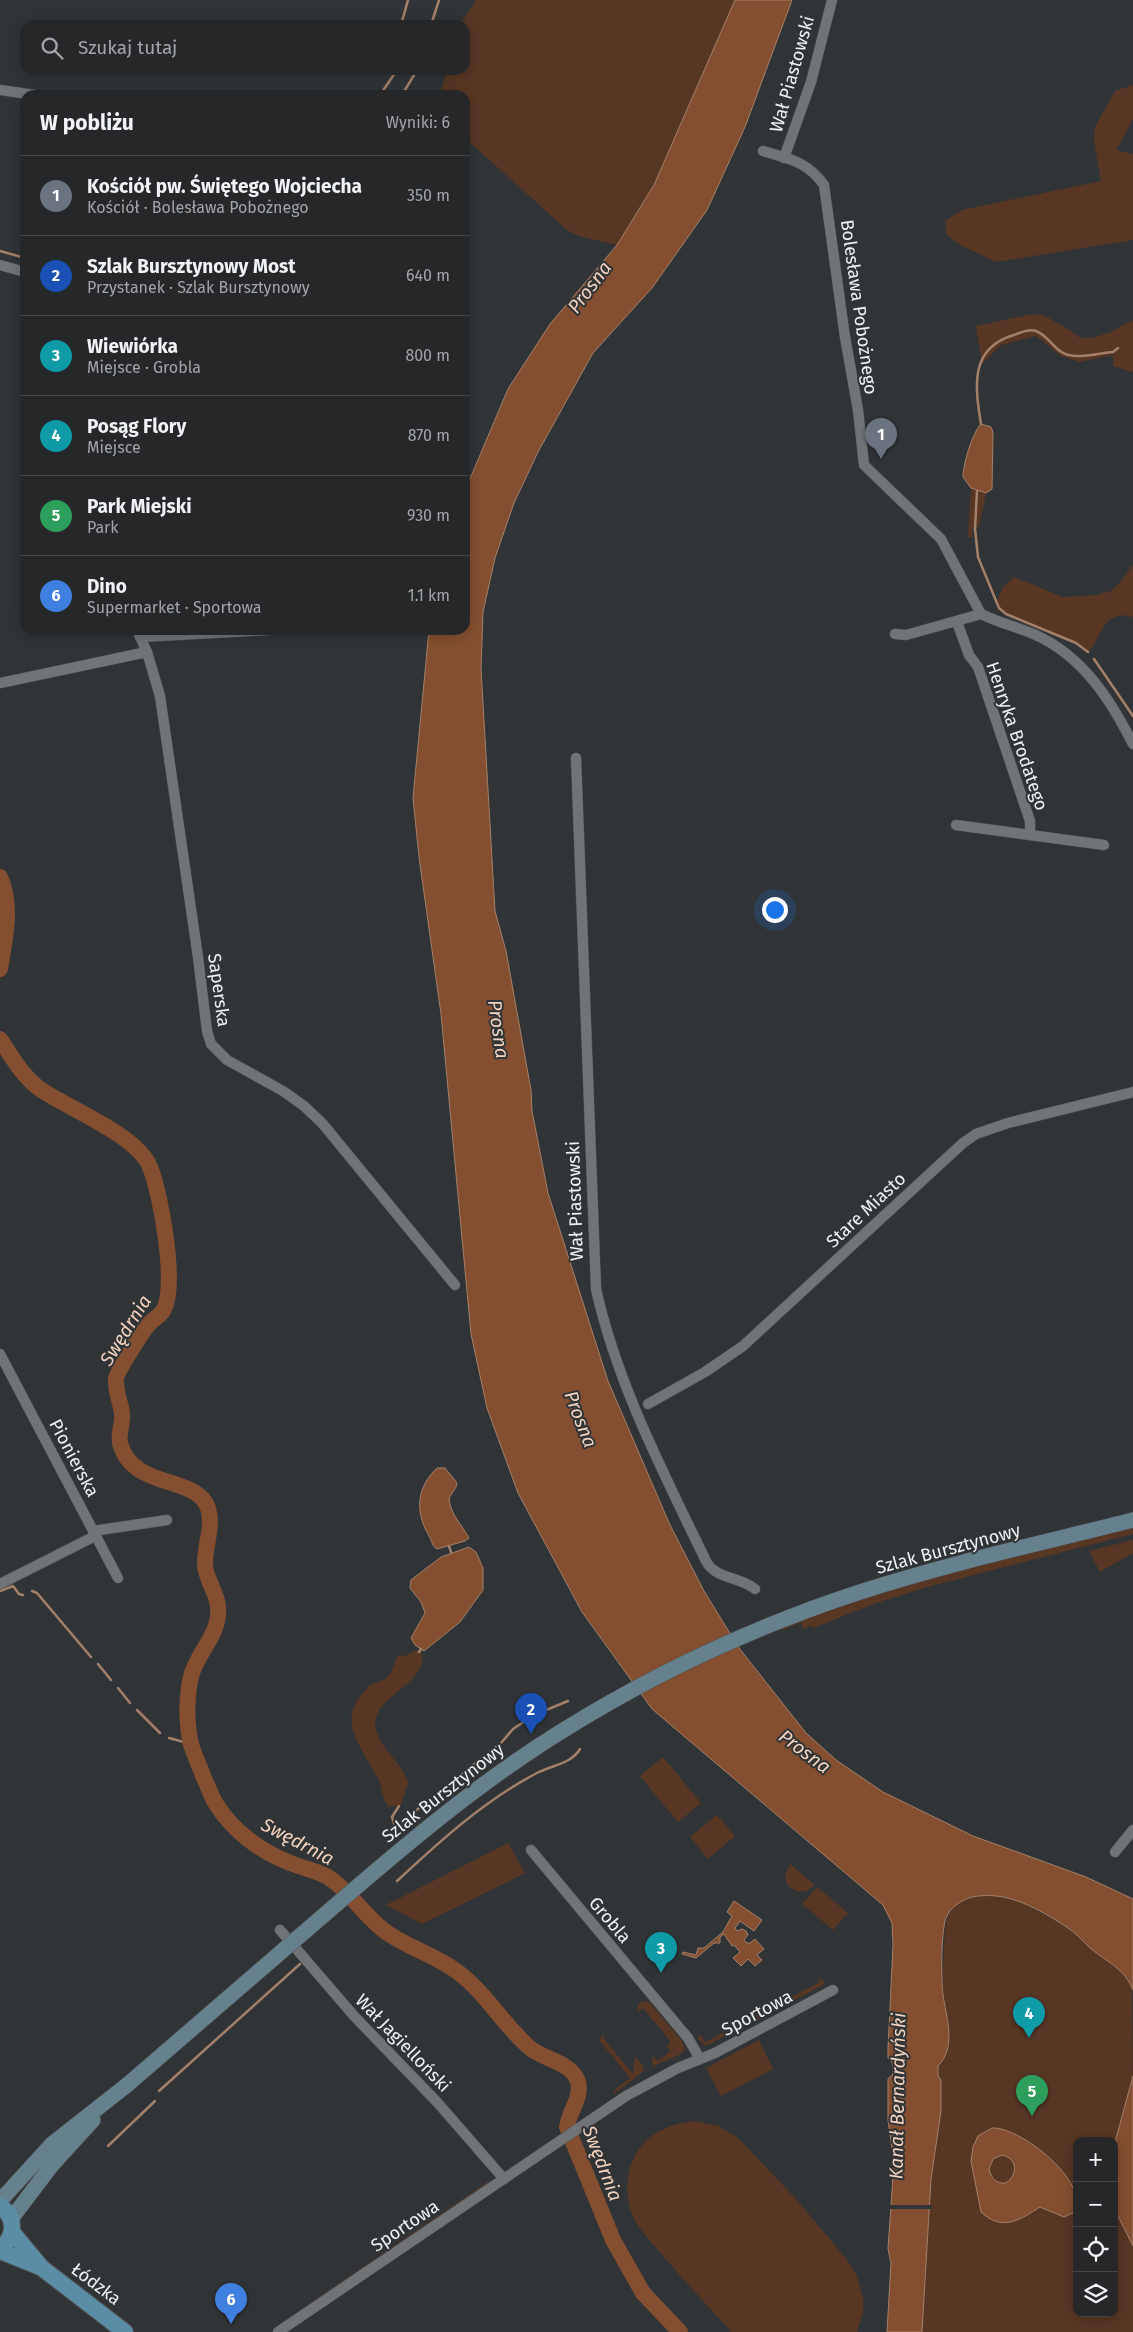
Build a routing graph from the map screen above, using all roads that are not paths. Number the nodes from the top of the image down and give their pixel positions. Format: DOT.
graph roads {
  1 [pos="832,0"];
  2 [pos="0,90"];
  3 [pos="20,93"];
  4 [pos="763,152"];
  5 [pos="784,158"];
  6 [pos="0,265"];
  7 [pos="20,271"];
  8 [pos="981,614"];
  9 [pos="957,622"];
  10 [pos="895,634"];
  11 [pos="138,635"];
  12 [pos="147,652"];
  13 [pos="0,683"];
  14 [pos="1133,744"];
  15 [pos="576,758"];
  16 [pos="956,825"];
  17 [pos="1030,835"];
  18 [pos="1104,845"];
  19 [pos="1133,1092"];
  20 [pos="455,1284"];
  21 [pos="0,1354"];
  22 [pos="648,1404"];
  23 [pos="167,1520"];
  24 [pos="1133,1520"];
  25 [pos="94,1534"];
  26 [pos="118,1578"];
  27 [pos="0,1584"];
  28 [pos="755,1589"];
  29 [pos="1133,1830"];
  30 [pos="530,1850"];
  31 [pos="1115,1852"];
  32 [pos="280,1930"];
  33 [pos="833,1990"];
  34 [pos="700,2059"];
  35 [pos="126,2086"];
  36 [pos="504,2178"];
  37 [pos="0,2201"];
  38 [pos="0,2206"];
  39 [pos="11,2225"];
  40 [pos="0,2249"];
  41 [pos="42,2268"];
  42 [pos="125,2332"];
  43 [pos="278,2332"];
  1 -- 5 [label="street, Wał Piastowski"];
  2 -- 3 [label="street"];
  4 -- 5 [label="street, Bolesława Pobożnego"];
  5 -- 8 [label="street, Bolesława Pobożnego"];
  6 -- 7 [label="street"];
  8 -- 9 [label="street"];
  8 -- 14 [label="street"];
  9 -- 10 [label="street"];
  9 -- 17 [label="street, Henryka Brodatego"];
  11 -- 12 [label="street, Saperska"];
  12 -- 13 [label="street"];
  12 -- 20 [label="street, Saperska"];
  15 -- 28 [label="street, Wał Piastowski"];
  16 -- 17 [label="street, Henryka Brodatego"];
  17 -- 18 [label="street, Henryka Brodatego"];
  19 -- 22 [label="street, Stare Miasto"];
  21 -- 25 [label="street, Pionierska"];
  23 -- 25 [label="street"];
  24 -- 35 [label="main road, Szlak Bursztynowy"];
  25 -- 26 [label="street, Pionierska"];
  25 -- 27 [label="street"];
  29 -- 31 [label="street"];
  30 -- 34 [label="street, Grobla"];
  32 -- 36 [label="street, Wał Jagielloński"];
  33 -- 34 [label="street, Sportowa"];
  34 -- 36 [label="street, Sportowa"];
  35 -- 37 [label="main road"];
  35 -- 39 [label="main road"];
  36 -- 43 [label="street, Sportowa"];
  38 -- 39 [label="main road, Łódzka"];
  39 -- 40 [label="main road"];
  39 -- 41 [label="main road, Łódzka"];
  40 -- 41 [label="main road, Łódzka"];
  41 -- 42 [label="main road, Łódzka"];
}
